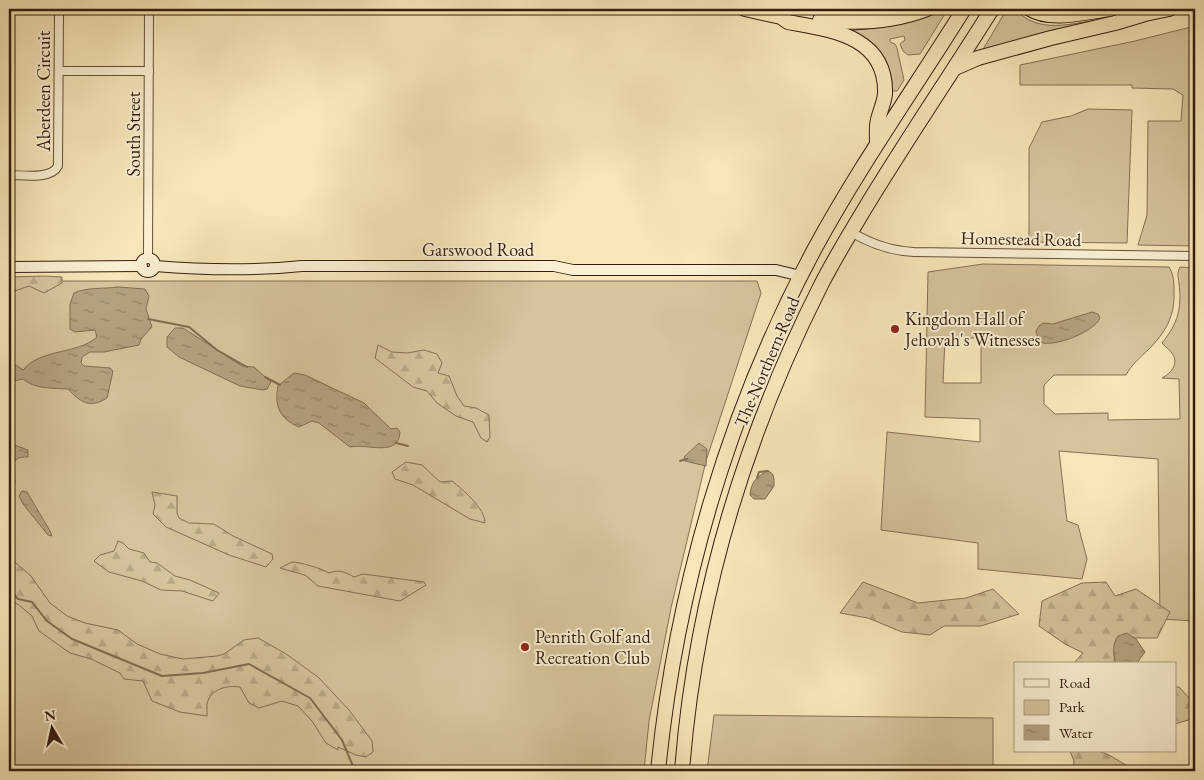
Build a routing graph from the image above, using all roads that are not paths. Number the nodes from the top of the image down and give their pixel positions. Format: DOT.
graph roads {
  1 [pos="58,9"];
  2 [pos="149,9"];
  3 [pos="745,9"];
  4 [pos="927,9"];
  5 [pos="1030,9"];
  6 [pos="1110,9"];
  7 [pos="1169,9"];
  8 [pos="964,11"];
  9 [pos="989,13"];
  10 [pos="781,17"];
  11 [pos="954,68"];
  12 [pos="149,71"];
  13 [pos="59,72"];
  14 [pos="877,144"];
  15 [pos="9,175"];
  16 [pos="851,232"];
  17 [pos="1195,256"];
  18 [pos="148,264"];
  19 [pos="9,267"];
  20 [pos="801,276"];
  21 [pos="658,771"];
  22 [pos="682,771"];
  1 -- 13 [label="street, Aberdeen Circuit"];
  2 -- 12 [label="street, South Street"];
  3 -- 10 [label="highway"];
  4 -- 10 [label="highway"];
  5 -- 6 [label="highway"];
  7 -- 11 [label="highway"];
  8 -- 14 [label="highway, The Northern Road"];
  9 -- 11 [label="highway, The Northern Road"];
  10 -- 14 [label="highway"];
  11 -- 16 [label="highway, The Northern Road"];
  12 -- 13 [label="street"];
  12 -- 18 [label="street, South Street"];
  13 -- 15 [label="street, Aberdeen Circuit"];
  14 -- 20 [label="highway, The Northern Road"];
  16 -- 17 [label="street, Homestead Road"];
  16 -- 22 [label="highway, The Northern Road"];
  18 -- 19 [label="street, Garswood Road"];
  18 -- 20 [label="street, Garswood Road"];
  20 -- 21 [label="highway, The Northern Road"];
}
